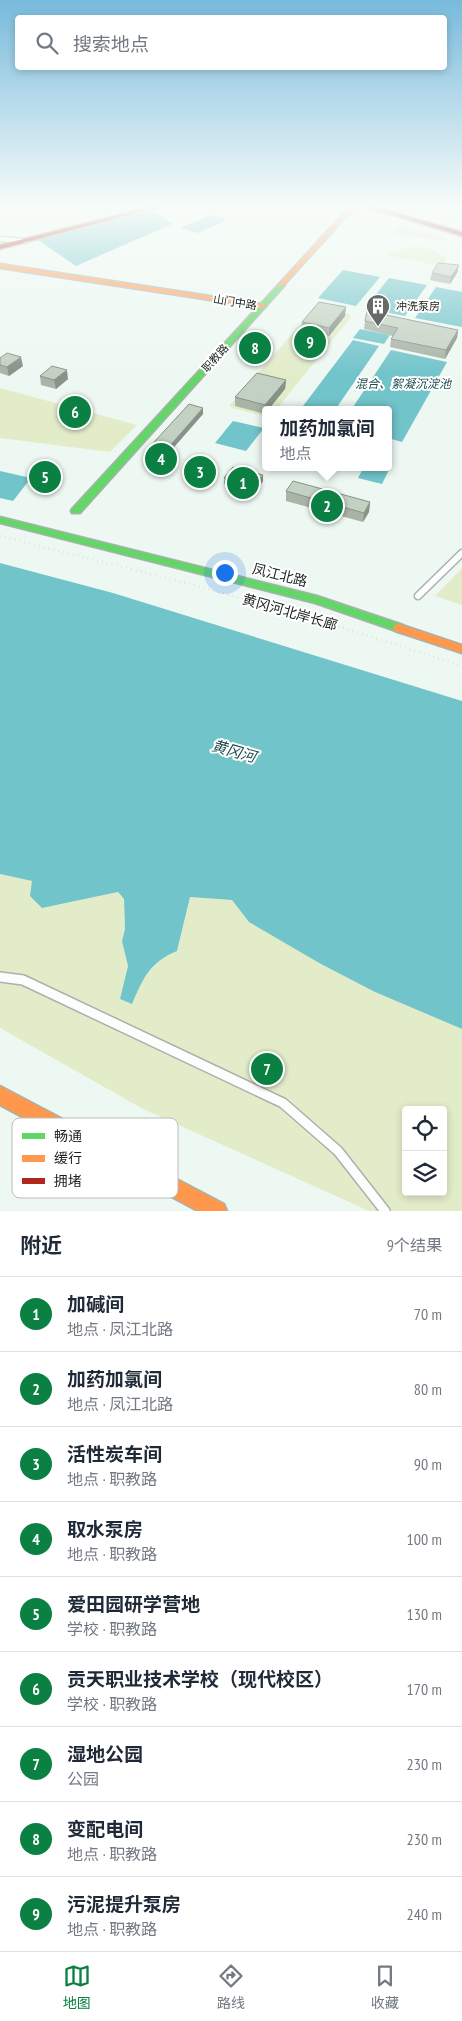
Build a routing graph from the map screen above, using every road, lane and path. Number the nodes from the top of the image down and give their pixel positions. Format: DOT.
graph roads {
  1 [pos="302,263"];
  2 [pos="0,266"];
  3 [pos="262,306"];
  4 [pos="76,511"];
  5 [pos="0,520"];
  6 [pos="0,536"];
  7 [pos="462,553"];
  8 [pos="418,596"];
  9 [pos="462,650"];
  10 [pos="462,666"];
  11 [pos="0,977"];
  12 [pos="0,1096"];
  13 [pos="42,1118"];
  14 [pos="178,1190"];
  15 [pos="217,1211"];
  16 [pos="385,1211"];
  1 -- 3 [label="street, 职教路"];
  2 -- 3 [label="street, 山门中路"];
  3 -- 4 [label="street, 职教路"];
  5 -- 9 [label="street, 凤江北路"];
  6 -- 10 [label="path, 黄冈河北岸长廊"];
  7 -- 8 [label="lane"];
  11 -- 16 [label="lane"];
  12 -- 13 [label="street"];
  14 -- 15 [label="street"];
}
